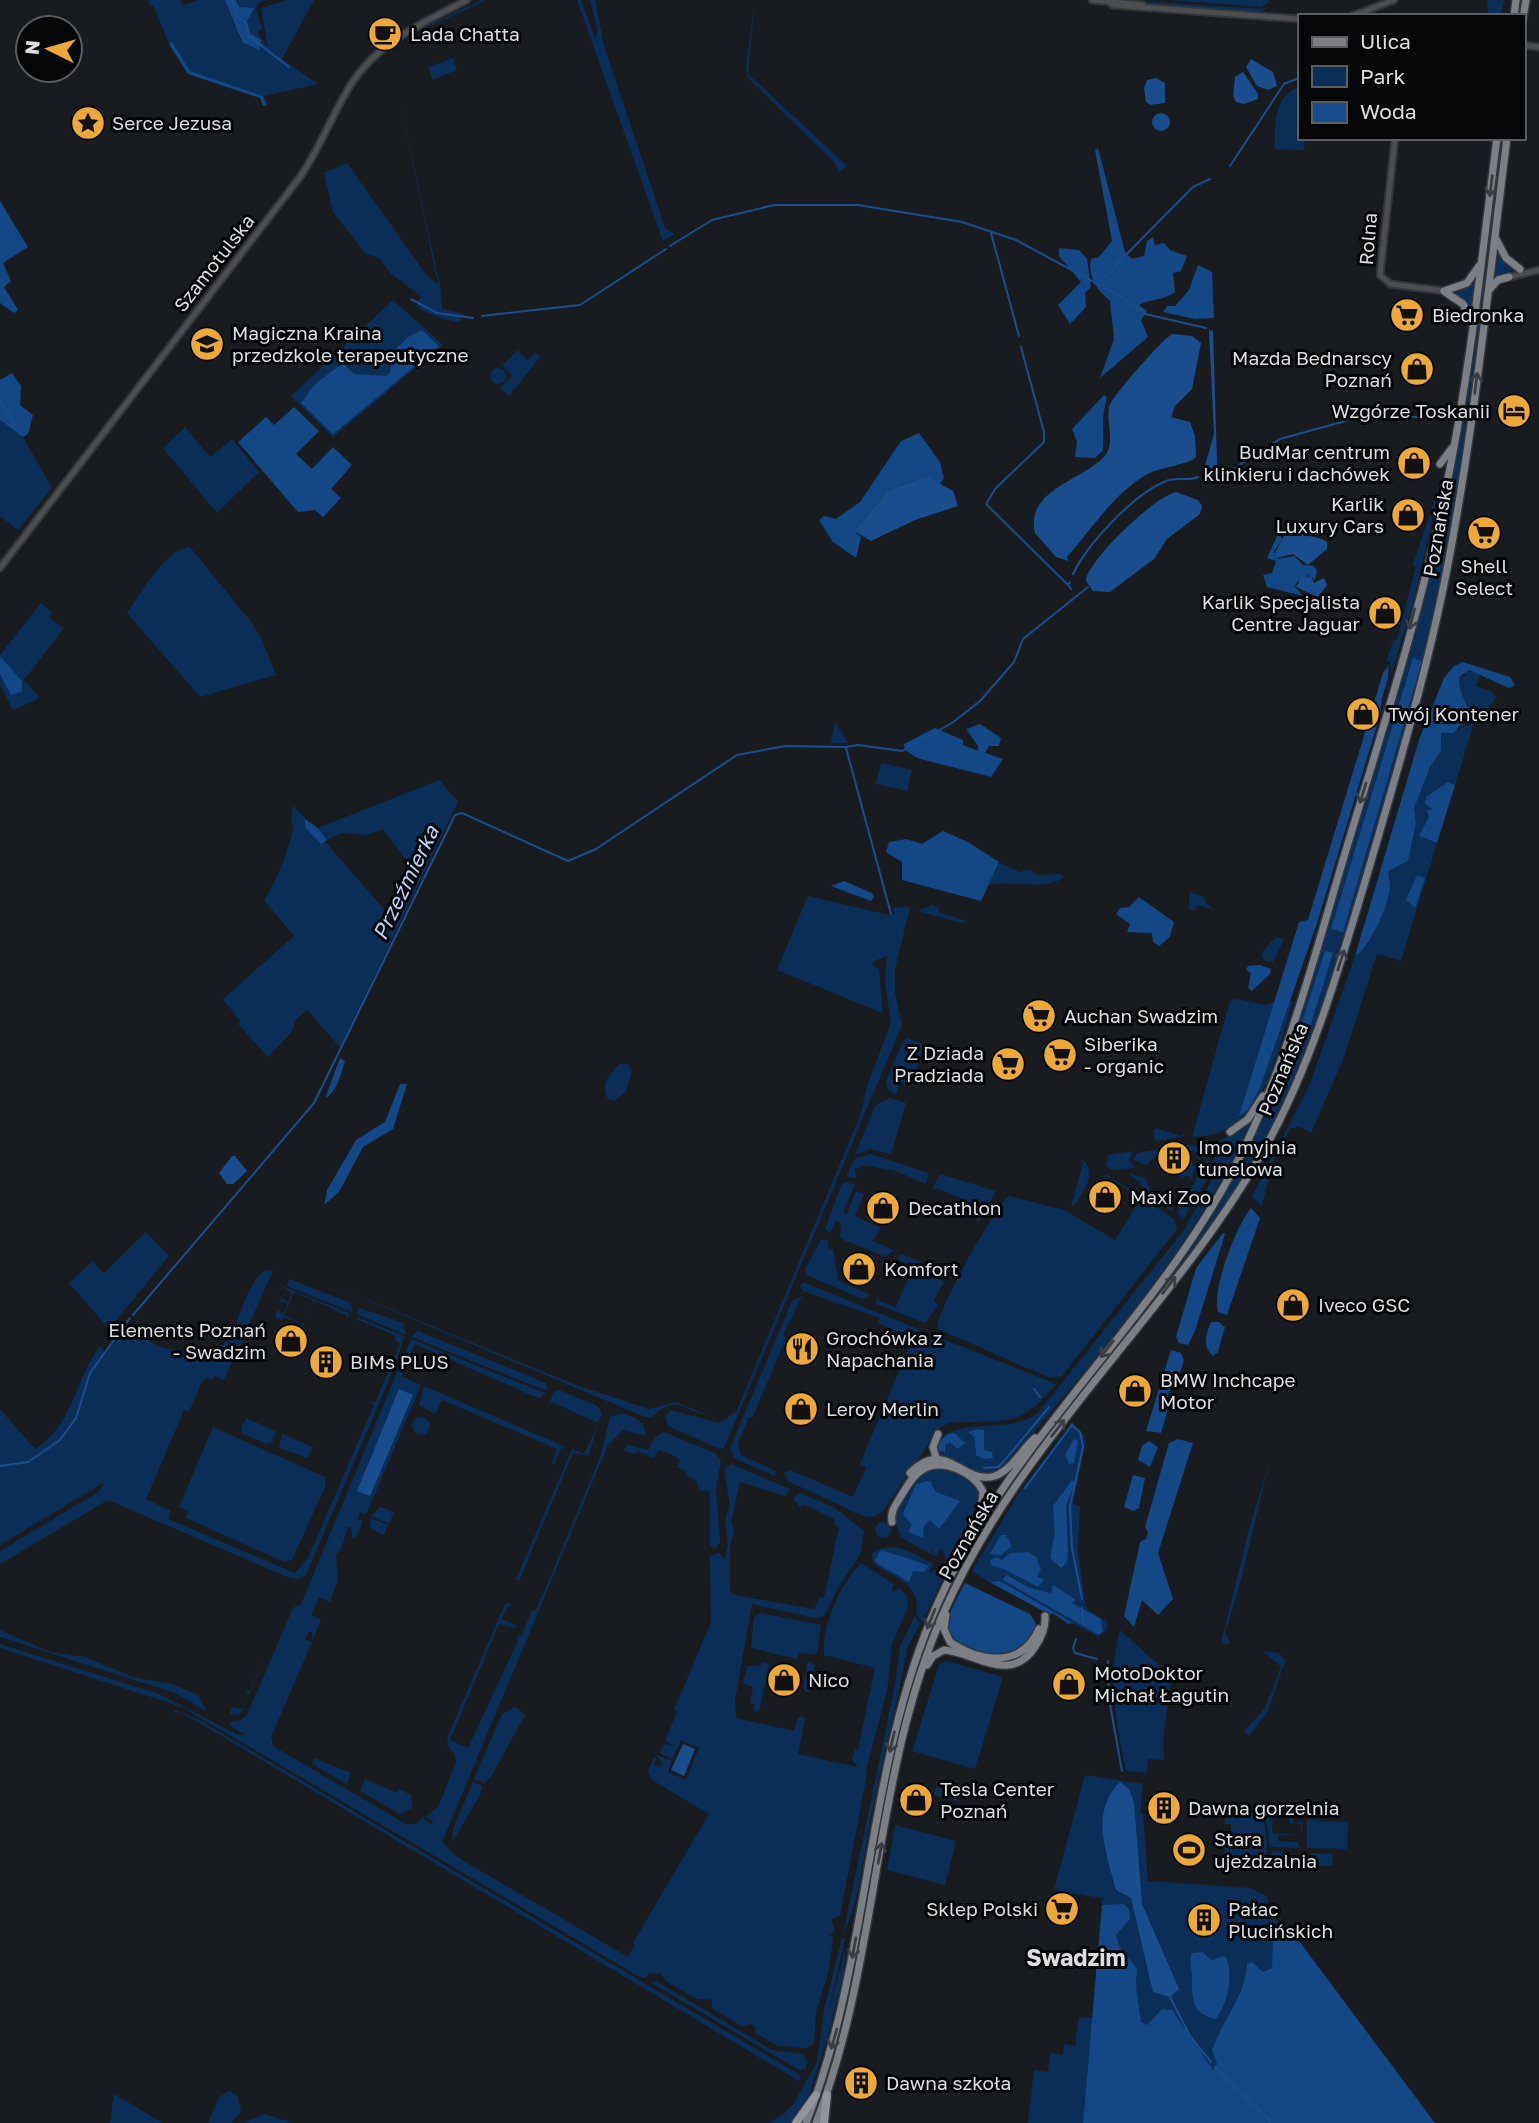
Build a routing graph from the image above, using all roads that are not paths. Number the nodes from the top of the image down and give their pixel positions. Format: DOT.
graph roads {
  1 [pos="467,0"];
  2 [pos="1092,0"];
  3 [pos="1394,0"];
  4 [pos="1107,1"];
  5 [pos="1357,14"];
  6 [pos="1298,19"];
  7 [pos="1395,140"];
  8 [pos="1497,140"];
  9 [pos="1507,140"];
  10 [pos="1495,237"];
  11 [pos="1483,252"];
  12 [pos="1524,270"];
  13 [pos="1539,270"];
  14 [pos="1509,277"];
  15 [pos="1444,291"];
  16 [pos="1488,293"];
  17 [pos="1472,334"];
  18 [pos="1455,441"];
  19 [pos="1440,464"];
  20 [pos="0,568"];
  21 [pos="1272,1084"];
  22 [pos="1230,1132"];
  23 [pos="1051,1423"];
  24 [pos="938,1434"];
  25 [pos="936,1459"];
  26 [pos="943,1465"];
  27 [pos="910,1473"];
  28 [pos="892,1521"];
  29 [pos="956,1564"];
  30 [pos="951,1596"];
  31 [pos="914,1694"];
  32 [pos="816,2095"];
  33 [pos="827,2095"];
  34 [pos="796,2123"];
  35 [pos="806,2123"];
  36 [pos="816,2123"];
  37 [pos="824,2123"];
  1 -- 20 [label="street, Szamotulska"];
  2 -- 4 [label="street"];
  3 -- 5 [label="street"];
  4 -- 6 [label="street"];
  7 -- 15 [label="street, Rolna"];
  8 -- 11 [label="main road, Poznańska, one-way"];
  9 -- 10 [label="main road, Poznańska"];
  10 -- 12 [label="main road"];
  10 -- 16 [label="main road, Poznańska"];
  11 -- 15 [label="main road"];
  11 -- 17 [label="main road, Poznańska"];
  12 -- 13 [label="street"];
  12 -- 14 [label="street"];
  14 -- 16 [label="main road"];
  15 -- 17 [label="main road"];
  30 -- 16 [label="main road, Poznańska, one-way"];
  17 -- 18 [label="main road, Poznańska"];
  18 -- 19 [label="main road"];
  18 -- 21 [label="main road, Poznańska, one-way"];
  21 -- 22 [label="main road"];
  21 -- 23 [label="main road, Poznańska, one-way"];
  23 -- 25 [label="main road"];
  23 -- 29 [label="main road, Poznańska"];
  24 -- 25 [label="main road"];
  25 -- 26 [label="main road"];
  25 -- 27 [label="main road"];
  26 -- 28 [label="main road"];
  26 -- 29 [label="main road"];
  29 -- 32 [label="main road, Poznańska, one-way"];
  30 -- 31 [label="main road, Poznańska"];
  30 -- 31 [label="main road"];
  33 -- 31 [label="main road, Poznańska, one-way"];
  32 -- 34 [label="highway"];
  32 -- 35 [label="main road, Poznańska"];
  33 -- 36 [label="main road, Poznańska"];
  33 -- 37 [label="highway"];
}
